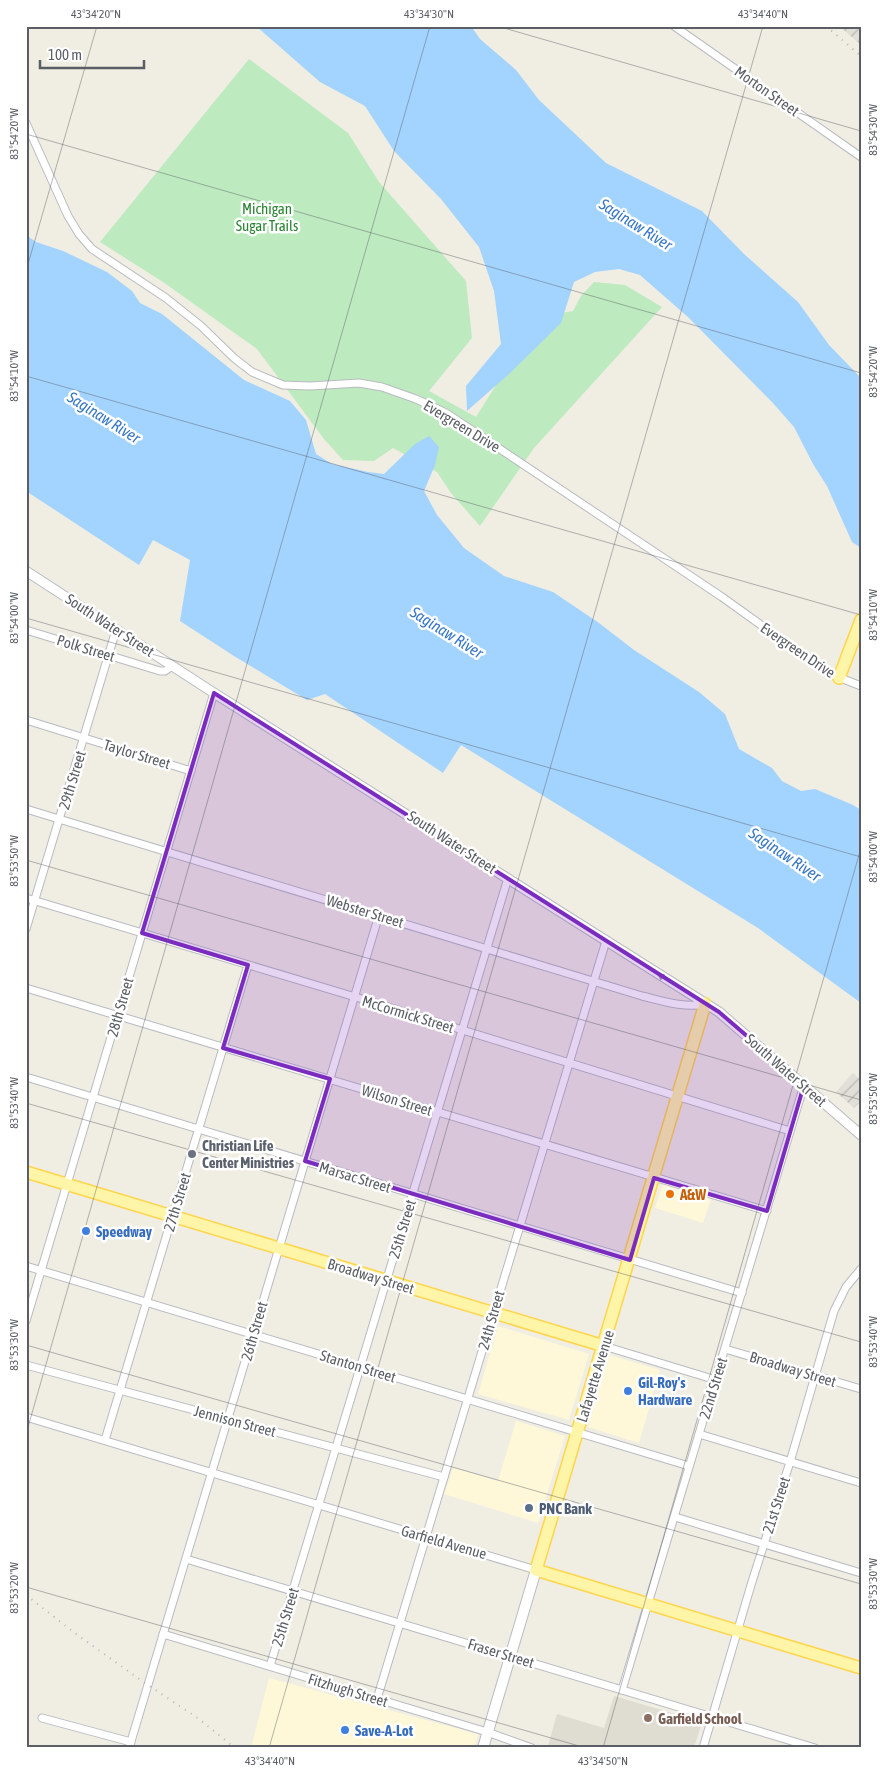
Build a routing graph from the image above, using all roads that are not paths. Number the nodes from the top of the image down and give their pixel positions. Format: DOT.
graph roads {
  1 [pos="674,26"];
  2 [pos="26,123"];
  3 [pos="861,157"];
  4 [pos="26,571"];
  5 [pos="861,620"];
  6 [pos="26,630"];
  7 [pos="116,630"];
  8 [pos="108,654"];
  9 [pos="172,666"];
  10 [pos="839,678"];
  11 [pos="861,686"];
  12 [pos="214,693"];
  13 [pos="26,720"];
  14 [pos="85,738"];
  15 [pos="191,771"];
  16 [pos="26,809"];
  17 [pos="60,820"];
  18 [pos="166,852"];
  19 [pos="508,878"];
  20 [pos="26,898"];
  21 [pos="35,901"];
  22 [pos="379,915"];
  23 [pos="26,929"];
  24 [pos="142,933"];
  25 [pos="606,941"];
  26 [pos="487,948"];
  27 [pos="248,965"];
  28 [pos="594,980"];
  29 [pos="26,988"];
  30 [pos="355,997"];
  31 [pos="705,1004"];
  32 [pos="117,1015"];
  33 [pos="462,1030"];
  34 [pos="223,1048"];
  35 [pos="569,1063"];
  36 [pos="26,1077"];
  37 [pos="330,1079"];
  38 [pos="804,1085"];
  39 [pos="93,1097"];
  40 [pos="678,1097"];
  41 [pos="438,1112"];
  42 [pos="198,1130"];
  43 [pos="790,1131"];
  44 [pos="861,1135"];
  45 [pos="544,1144"];
  46 [pos="305,1162"];
  47 [pos="26,1172"];
  48 [pos="654,1178"];
  49 [pos="66,1184"];
  50 [pos="413,1194"];
  51 [pos="767,1211"];
  52 [pos="173,1216"];
  53 [pos="520,1226"];
  54 [pos="279,1248"];
  55 [pos="630,1260"];
  56 [pos="26,1266"];
  57 [pos="861,1269"];
  58 [pos="42,1271"];
  59 [pos="386,1280"];
  60 [pos="742,1293"];
  61 [pos="147,1302"];
  62 [pos="493,1313"];
  63 [pos="26,1321"];
  64 [pos="254,1334"];
  65 [pos="604,1346"];
  66 [pos="725,1349"];
  67 [pos="26,1365"];
  68 [pos="361,1367"];
  69 [pos="816,1376"];
  70 [pos="716,1380"];
  71 [pos="861,1389"];
  72 [pos="121,1391"];
  73 [pos="468,1399"];
  74 [pos="26,1417"];
  75 [pos="229,1420"];
  76 [pos="578,1432"];
  77 [pos="699,1434"];
  78 [pos="105,1440"];
  79 [pos="337,1448"];
  80 [pos="790,1462"];
  81 [pos="689,1466"];
  82 [pos="212,1472"];
  83 [pos="444,1477"];
  84 [pos="861,1483"];
  85 [pos="319,1505"];
  86 [pos="674,1517"];
  87 [pos="427,1536"];
  88 [pos="764,1544"];
  89 [pos="186,1559"];
  90 [pos="536,1570"];
  91 [pos="861,1573"];
  92 [pos="293,1591"];
  93 [pos="648,1604"];
  94 [pos="400,1622"];
  95 [pos="738,1631"];
  96 [pos="163,1634"];
  97 [pos="510,1656"];
  98 [pos="270,1666"];
  99 [pos="861,1668"];
  100 [pos="622,1690"];
  101 [pos="378,1699"];
  102 [pos="713,1717"];
  103 [pos="42,1718"];
  104 [pos="487,1732"];
  105 [pos="130,1745"];
  106 [pos="483,1748"];
  107 [pos="532,1748"];
  108 [pos="704,1748"];
  109 [pos="816,1748"];
  1 -- 3 [label="street, Morton Street"];
  2 -- 10 [label="street, Evergreen Drive"];
  4 -- 7 [label="street, South Water Street"];
  5 -- 10 [label="main road"];
  6 -- 8 [label="street, Polk Street"];
  7 -- 8 [label="street, 29th Street"];
  7 -- 9 [label="street, South Water Street"];
  8 -- 9 [label="street, Polk Street"];
  8 -- 14 [label="street, 29th Street"];
  9 -- 12 [label="street, South Water Street"];
  10 -- 11 [label="street, Evergreen Drive"];
  12 -- 15 [label="street, 28th Street"];
  12 -- 19 [label="street, South Water Street"];
  13 -- 14 [label="street, Taylor Street"];
  14 -- 15 [label="street, Taylor Street"];
  14 -- 17 [label="street, 29th Street"];
  15 -- 18 [label="street, 28th Street"];
  16 -- 17 [label="street, Webster Street"];
  17 -- 18 [label="street, Webster Street"];
  17 -- 21 [label="street, 29th Street"];
  18 -- 22 [label="street, Webster Street"];
  18 -- 24 [label="street, 28th Street"];
  19 -- 25 [label="street, South Water Street"];
  19 -- 26 [label="street, 25th Street"];
  20 -- 21 [label="street, McCormick Street"];
  21 -- 23 [label="street, 29th Street"];
  21 -- 24 [label="street, McCormick Street"];
  22 -- 26 [label="street, Webster Street"];
  22 -- 30 [label="street, 26th Street"];
  24 -- 27 [label="street, McCormick Street"];
  24 -- 32 [label="street, 28th Street"];
  25 -- 28 [label="street, 24th Street"];
  31 -- 25 [label="street, South Water Street, one-way"];
  26 -- 28 [label="street, Webster Street"];
  26 -- 33 [label="street, 25th Street"];
  27 -- 30 [label="street, McCormick Street"];
  27 -- 34 [label="street, 27th Street"];
  28 -- 31 [label="street, Webster Street"];
  28 -- 35 [label="street, 24th Street"];
  29 -- 32 [label="street, Wilson Street"];
  30 -- 33 [label="street, McCormick Street"];
  30 -- 37 [label="street, 26th Street"];
  31 -- 38 [label="street, South Water Street"];
  31 -- 40 [label="main road, Lafayette Avenue"];
  32 -- 34 [label="street, Wilson Street"];
  32 -- 39 [label="street, 28th Street"];
  33 -- 35 [label="street, McCormick Street"];
  33 -- 41 [label="street, 25th Street"];
  34 -- 37 [label="street, Wilson Street"];
  34 -- 42 [label="street, 27th Street"];
  35 -- 40 [label="street, McCormick Street"];
  35 -- 45 [label="street, 24th Street"];
  36 -- 39 [label="street, Marsac Street"];
  37 -- 41 [label="street, Wilson Street"];
  37 -- 46 [label="street, 26th Street"];
  38 -- 43 [label="street, 22nd Street"];
  38 -- 44 [label="street, South Water Street"];
  39 -- 42 [label="street, Marsac Street"];
  39 -- 49 [label="street, 28th Street"];
  40 -- 43 [label="street, McCormick Street"];
  40 -- 48 [label="main road, Lafayette Avenue"];
  41 -- 45 [label="street, Wilson Street"];
  41 -- 50 [label="street, 25th Street"];
  42 -- 46 [label="street, Marsac Street"];
  42 -- 52 [label="street, 27th Street"];
  43 -- 51 [label="street, 22nd Street"];
  45 -- 48 [label="street, Wilson Street"];
  45 -- 53 [label="street, 24th Street"];
  46 -- 50 [label="street, Marsac Street"];
  46 -- 54 [label="street, 26th Street"];
  47 -- 49 [label="main road, Broadway Street"];
  48 -- 51 [label="street, Wilson Street"];
  48 -- 55 [label="main road, Lafayette Avenue"];
  49 -- 52 [label="main road, Broadway Street"];
  49 -- 58 [label="street, 28th Street"];
  50 -- 53 [label="street, Marsac Street"];
  50 -- 59 [label="street, 25th Street"];
  51 -- 60 [label="street, 22nd Street"];
  52 -- 54 [label="main road, Broadway Street"];
  52 -- 61 [label="street, 27th Street"];
  53 -- 55 [label="street, Marsac Street"];
  53 -- 62 [label="street, 24th Street"];
  54 -- 59 [label="main road, Broadway Street"];
  54 -- 64 [label="street, 26th Street"];
  55 -- 60 [label="street, Marsac Street"];
  55 -- 65 [label="main road, Lafayette Avenue"];
  56 -- 58 [label="street, Stanton Street"];
  57 -- 69 [label="street, 21st Street"];
  58 -- 61 [label="street, Stanton Street"];
  58 -- 63 [label="street, 28th Street"];
  59 -- 62 [label="main road, Broadway Street"];
  59 -- 68 [label="street, 25th Street"];
  60 -- 66 [label="street, 22nd Street"];
  61 -- 64 [label="street, Stanton Street"];
  61 -- 72 [label="street, 27th Street"];
  62 -- 65 [label="main road, Broadway Street"];
  62 -- 73 [label="street, 24th Street"];
  64 -- 68 [label="street, Stanton Street"];
  64 -- 75 [label="street, 26th Street"];
  65 -- 70 [label="street, Broadway Street"];
  65 -- 76 [label="main road, Lafayette Avenue"];
  66 -- 69 [label="street, Broadway Street"];
  66 -- 70 [label="street, 22nd Street"];
  67 -- 72 [label="street, Jennison Street"];
  68 -- 73 [label="street, Stanton Street"];
  68 -- 79 [label="street, 25th Street"];
  69 -- 71 [label="street, Broadway Street"];
  69 -- 80 [label="street, 21st Street"];
  70 -- 77 [label="street, 22nd Street"];
  72 -- 75 [label="street, Jennison Street"];
  72 -- 78 [label="street, 27th Street"];
  73 -- 76 [label="street, Stanton Street"];
  73 -- 83 [label="street, 24th Street"];
  74 -- 78 [label="street, Garfield Avenue"];
  75 -- 79 [label="street, Jennison Street"];
  75 -- 82 [label="street, 26th Street"];
  76 -- 81 [label="street, Stanton Street"];
  76 -- 90 [label="main road, Lafayette Avenue"];
  77 -- 80 [label="street"];
  77 -- 81 [label="street, 22nd Street"];
  78 -- 82 [label="street, Garfield Avenue"];
  79 -- 83 [label="street, Jennison Street"];
  79 -- 85 [label="street, 25th Street"];
  80 -- 84 [label="street"];
  80 -- 88 [label="street, 21st Street"];
  81 -- 86 [label="street, 22nd Street"];
  82 -- 85 [label="street, Garfield Avenue"];
  82 -- 89 [label="street, 26th Street"];
  83 -- 87 [label="street, 24th Street"];
  85 -- 87 [label="street, Garfield Avenue"];
  85 -- 92 [label="street, 25th Street"];
  86 -- 88 [label="street"];
  86 -- 93 [label="street, 22nd Street"];
  87 -- 90 [label="street, Garfield Avenue"];
  87 -- 94 [label="street, 24th Street"];
  88 -- 91 [label="street"];
  88 -- 95 [label="street, 21st Street"];
  89 -- 92 [label="street, Fraser Street"];
  89 -- 96 [label="street, 26th Street"];
  90 -- 93 [label="main road, Garfield Avenue"];
  90 -- 97 [label="main road, Lafayette Avenue"];
  92 -- 94 [label="street, Fraser Street"];
  92 -- 98 [label="street, 25th Street"];
  93 -- 95 [label="main road, Garfield Avenue"];
  93 -- 100 [label="street, 22nd Street"];
  94 -- 97 [label="street, Fraser Street"];
  94 -- 101 [label="street, 24th Street"];
  95 -- 99 [label="main road, Garfield Avenue"];
  95 -- 102 [label="street, 21st Street"];
  96 -- 98 [label="street, Fitzhugh Street"];
  96 -- 105 [label="street, 26th Street"];
  97 -- 100 [label="street, Fraser Street"];
  97 -- 104 [label="main road, Lafayette Avenue"];
  98 -- 101 [label="street, Fitzhugh Street"];
  100 -- 102 [label="street, Fraser Street"];
  101 -- 104 [label="street, Fitzhugh Street"];
  102 -- 108 [label="street, 21st Street"];
  102 -- 109 [label="street, Fraser Street"];
  103 -- 105 [label="street"];
  104 -- 106 [label="main road, Lafayette Avenue"];
  104 -- 107 [label="street, Fitzhugh Street"];
}
